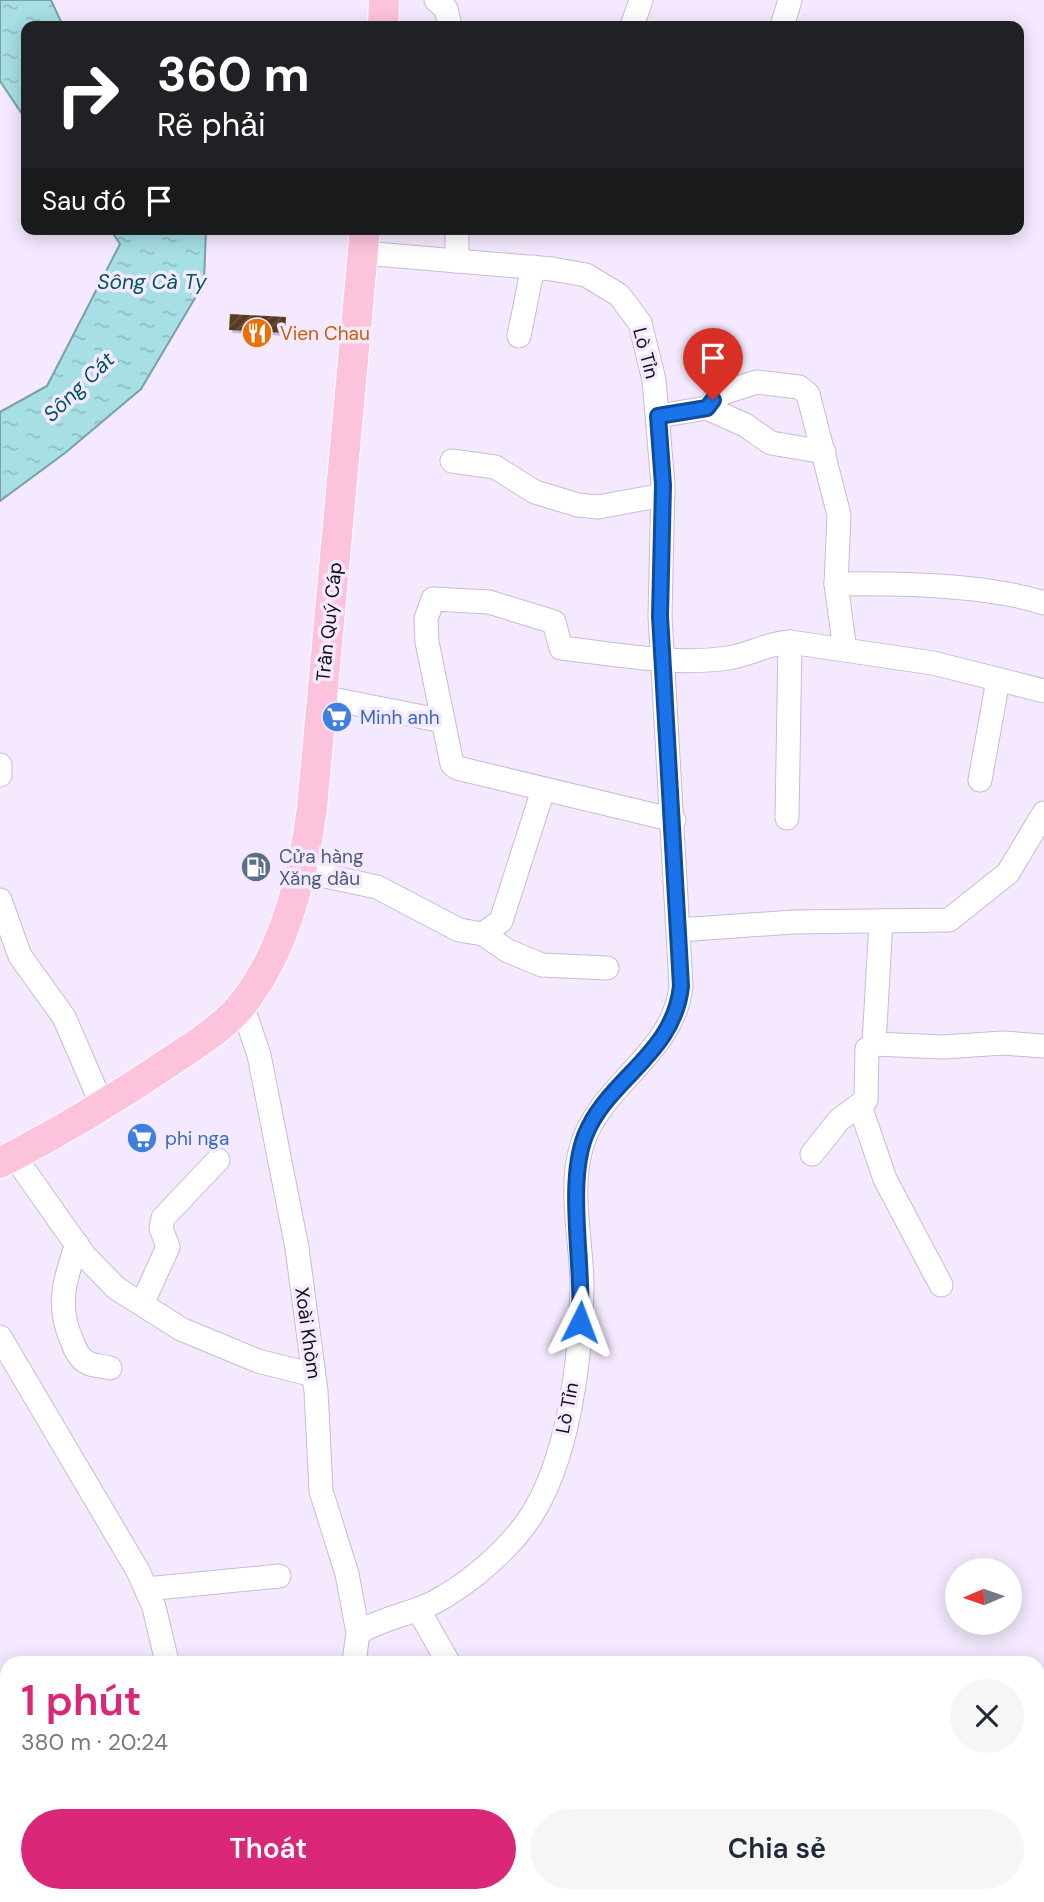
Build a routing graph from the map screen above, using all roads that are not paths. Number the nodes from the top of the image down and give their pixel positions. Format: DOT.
graph roads {
  1 [pos="384,0"];
  2 [pos="436,0"];
  3 [pos="641,0"];
  4 [pos="790,0"];
  5 [pos="383,21"];
  6 [pos="449,21"];
  7 [pos="634,21"];
  8 [pos="784,21"];
  9 [pos="457,235"];
  10 [pos="364,241"];
  11 [pos="457,261"];
  12 [pos="533,267"];
  13 [pos="519,336"];
  14 [pos="707,408"];
  15 [pos="658,416"];
  16 [pos="824,452"];
  17 [pos="452,461"];
  18 [pos="663,495"];
  19 [pos="836,584"];
  20 [pos="1044,603"];
  21 [pos="790,642"];
  22 [pos="845,650"];
  23 [pos="663,659"];
  24 [pos="998,680"];
  25 [pos="1044,691"];
  26 [pos="322,697"];
  27 [pos="443,721"];
  28 [pos="0,765"];
  29 [pos="0,775"];
  30 [pos="979,780"];
  31 [pos="543,790"];
  32 [pos="1044,813"];
  33 [pos="787,818"];
  34 [pos="674,820"];
  35 [pos="302,871"];
  36 [pos="0,900"];
  37 [pos="881,921"];
  38 [pos="679,929"];
  39 [pos="483,934"];
  40 [pos="607,968"];
  41 [pos="242,1005"];
  42 [pos="874,1044"];
  43 [pos="1044,1046"];
  44 [pos="102,1105"];
  45 [pos="860,1106"];
  46 [pos="812,1154"];
  47 [pos="7,1159"];
  48 [pos="218,1160"];
  49 [pos="77,1244"];
  50 [pos="941,1284"];
  51 [pos="142,1304"];
  52 [pos="0,1337"];
  53 [pos="110,1368"];
  54 [pos="313,1375"];
  55 [pos="279,1576"];
  56 [pos="146,1589"];
  57 [pos="418,1609"];
  58 [pos="358,1633"];
  59 [pos="166,1656"];
  60 [pos="355,1656"];
  61 [pos="445,1656"];
  1 -- 5 [label="main road"];
  2 -- 6 [label="street"];
  3 -- 7 [label="street"];
  4 -- 8 [label="street"];
  9 -- 11 [label="street"];
  10 -- 11 [label="street, Lò Tỉn"];
  10 -- 26 [label="main road, Trần Quý Cáp"];
  11 -- 12 [label="street, Lò Tỉn"];
  12 -- 13 [label="street"];
  12 -- 15 [label="street, Lò Tỉn"];
  14 -- 15 [label="street"];
  14 -- 16 [label="street"];
  14 -- 16 [label="street"];
  15 -- 18 [label="street, Lò Tỉn"];
  16 -- 19 [label="street"];
  17 -- 18 [label="street"];
  18 -- 23 [label="street, Lò Tỉn"];
  19 -- 20 [label="street"];
  19 -- 22 [label="street"];
  21 -- 22 [label="street"];
  21 -- 23 [label="street"];
  21 -- 33 [label="street"];
  22 -- 24 [label="street"];
  23 -- 27 [label="street"];
  23 -- 34 [label="street, Lò Tỉn"];
  24 -- 25 [label="street"];
  24 -- 30 [label="street"];
  26 -- 27 [label="street"];
  26 -- 35 [label="main road, Trần Quý Cáp"];
  27 -- 31 [label="street"];
  28 -- 29 [label="street"];
  31 -- 34 [label="street"];
  31 -- 39 [label="street"];
  32 -- 37 [label="street"];
  34 -- 38 [label="street, Lò Tỉn"];
  35 -- 39 [label="street"];
  35 -- 41 [label="main road, Trần Quý Cáp"];
  36 -- 44 [label="street"];
  37 -- 38 [label="street"];
  37 -- 42 [label="street"];
  38 -- 57 [label="street, Lò Tỉn"];
  39 -- 40 [label="street"];
  41 -- 44 [label="main road, Trần Quý Cáp"];
  41 -- 54 [label="street, Xoài Khòm"];
  42 -- 43 [label="street"];
  42 -- 45 [label="street"];
  44 -- 47 [label="main road, Trần Quý Cáp"];
  45 -- 46 [label="street"];
  45 -- 50 [label="street"];
  47 -- 49 [label="street"];
  48 -- 51 [label="street"];
  49 -- 51 [label="street"];
  49 -- 53 [label="street"];
  51 -- 54 [label="street"];
  52 -- 56 [label="street"];
  54 -- 58 [label="street, Xoài Khòm"];
  55 -- 56 [label="street"];
  56 -- 59 [label="street"];
  57 -- 58 [label="street, Lò Tỉn"];
  57 -- 61 [label="street"];
  58 -- 60 [label="street, Xoài Khòm"];
}
